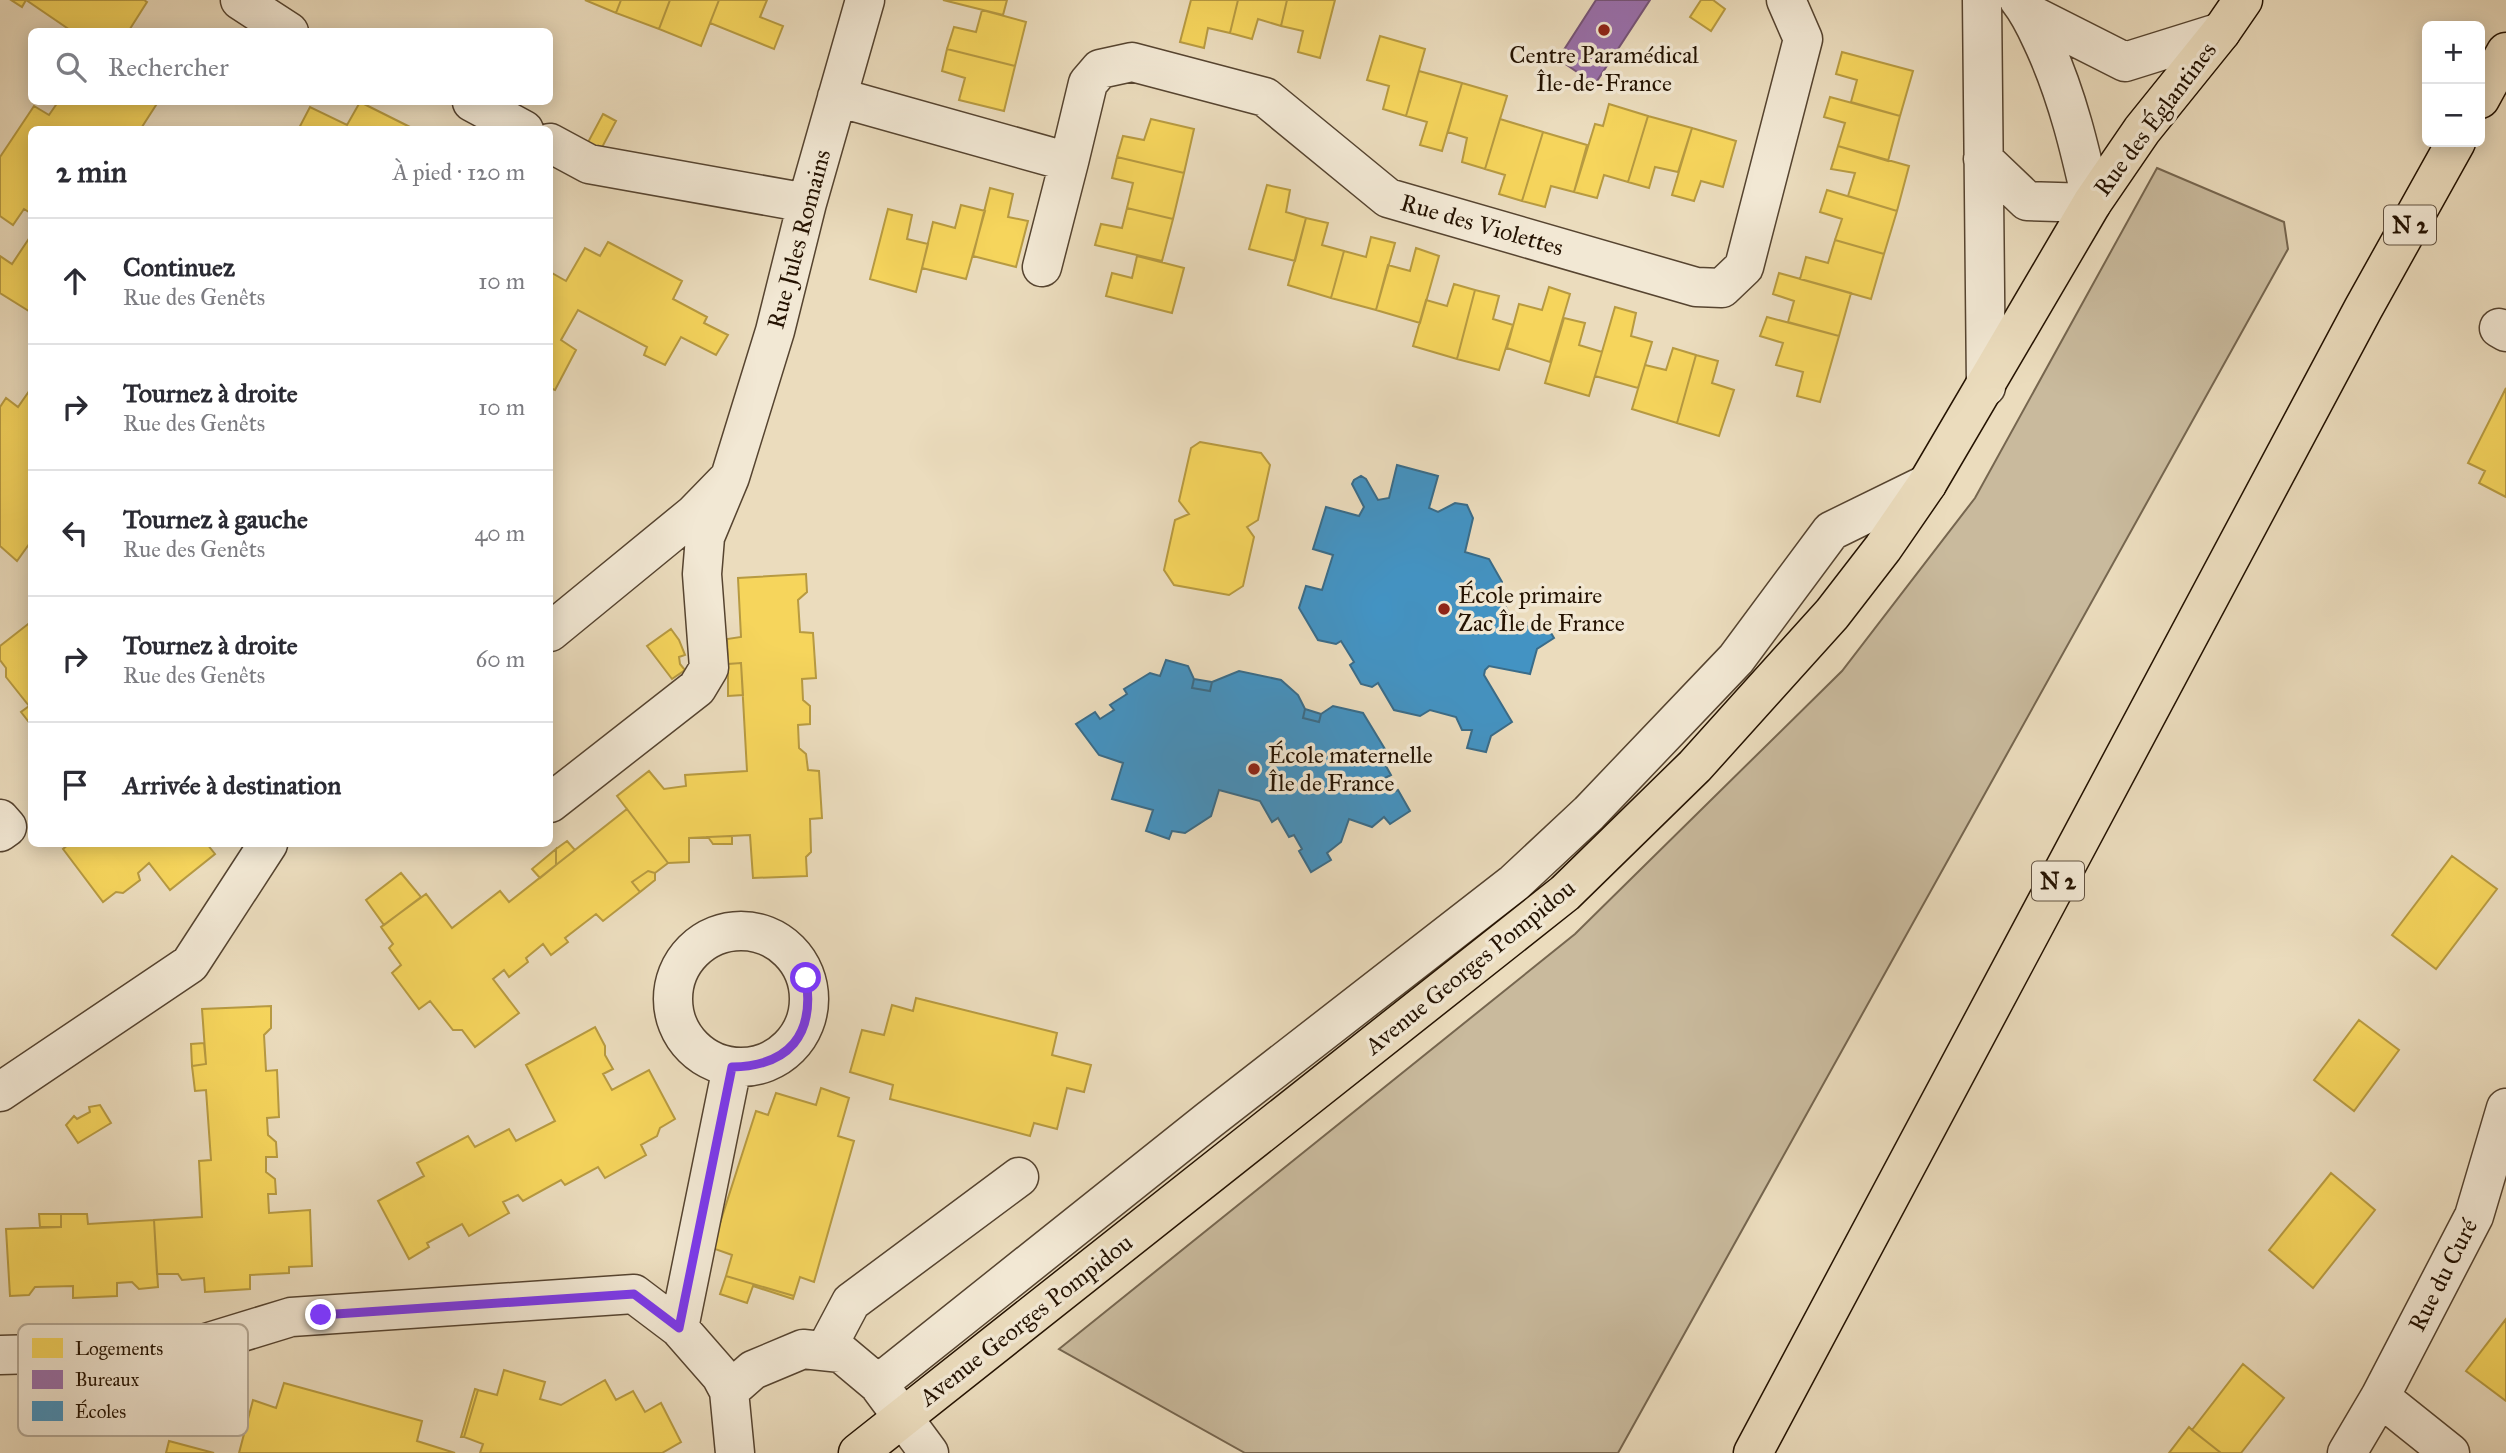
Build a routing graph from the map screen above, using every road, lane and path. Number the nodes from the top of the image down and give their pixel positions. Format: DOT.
graph roads {
  1 [pos="240,0"];
  2 [pos="864,0"];
  3 [pos="1786,0"];
  4 [pos="1982,0"];
  5 [pos="2024,7"];
  6 [pos="2237,8"];
  7 [pos="283,28"];
  8 [pos="2506,52"];
  9 [pos="2485,90"];
  10 [pos="837,97"];
  11 [pos="478,105"];
  12 [pos="517,126"];
  13 [pos="553,145"];
  14 [pos="2453,147"];
  15 [pos="1983,159"];
  16 [pos="1069,162"];
  17 [pos="807,203"];
  18 [pos="2092,203"];
  19 [pos="1042,267"];
  20 [pos="1986,387"];
  21 [pos="730,477"];
  22 [pos="1927,484"];
  23 [pos="648,552"];
  24 [pos="702,574"];
  25 [pos="553,630"];
  26 [pos="553,801"];
  27 [pos="0,818"];
  28 [pos="0,832"];
  29 [pos="266,847"];
  30 [pos="732,1067"];
  31 [pos="0,1092"];
  32 [pos="2506,1108"];
  33 [pos="1019,1177"];
  34 [pos="679,1328"];
  35 [pos="248,1330"];
  36 [pos="825,1351"];
  37 [pos="0,1355"];
  38 [pos="18,1355"];
  39 [pos="878,1384"];
  40 [pos="729,1391"];
  41 [pos="2379,1397"];
  42 [pos="903,1417"];
  43 [pos="735,1453"];
  44 [pos="858,1453"];
  45 [pos="929,1453"];
  46 [pos="1753,1453"];
  47 [pos="2347,1453"];
  48 [pos="2450,1453"];
  1 -- 7 [label="street"];
  2 -- 10 [label="street, Rue Jules Romains"];
  3 -- 16 [label="street, Rue des Violettes"];
  4 -- 15 [label="street"];
  5 -- 6 [label="street"];
  5 -- 18 [label="street"];
  6 -- 18 [label="main road, Rue des Églantines"];
  8 -- 9 [label="main road"];
  10 -- 16 [label="street"];
  10 -- 17 [label="street, Rue Jules Romains"];
  11 -- 12 [label="street"];
  13 -- 17 [label="street"];
  14 -- 46 [label="main road, N 2"];
  15 -- 18 [label="street"];
  15 -- 20 [label="street"];
  16 -- 19 [label="street, Rue des Violettes"];
  17 -- 21 [label="street, Rue Jules Romains"];
  18 -- 20 [label="main road, Avenue Georges Pompidou"];
  20 -- 22 [label="main road, Avenue Georges Pompidou"];
  21 -- 23 [label="street"];
  21 -- 24 [label="street, Rue Jules Romains"];
  22 -- 39 [label="street"];
  22 -- 42 [label="main road, Avenue Georges Pompidou"];
  23 -- 24 [label="street"];
  23 -- 25 [label="street"];
  24 -- 26 [label="street, Rue Jules Romains"];
  27 -- 28 [label="street"];
  29 -- 31 [label="street"];
  30 -- 34 [label="street"];
  32 -- 41 [label="street, Rue du Curé"];
  33 -- 36 [label="street"];
  34 -- 35 [label="street"];
  34 -- 40 [label="street"];
  36 -- 39 [label="street"];
  36 -- 40 [label="street"];
  37 -- 38 [label="street"];
  39 -- 42 [label="street"];
  40 -- 43 [label="street"];
  41 -- 47 [label="street, Rue du Curé"];
  41 -- 48 [label="street"];
  42 -- 44 [label="main road, Avenue Georges Pompidou"];
  42 -- 45 [label="street"];
}
